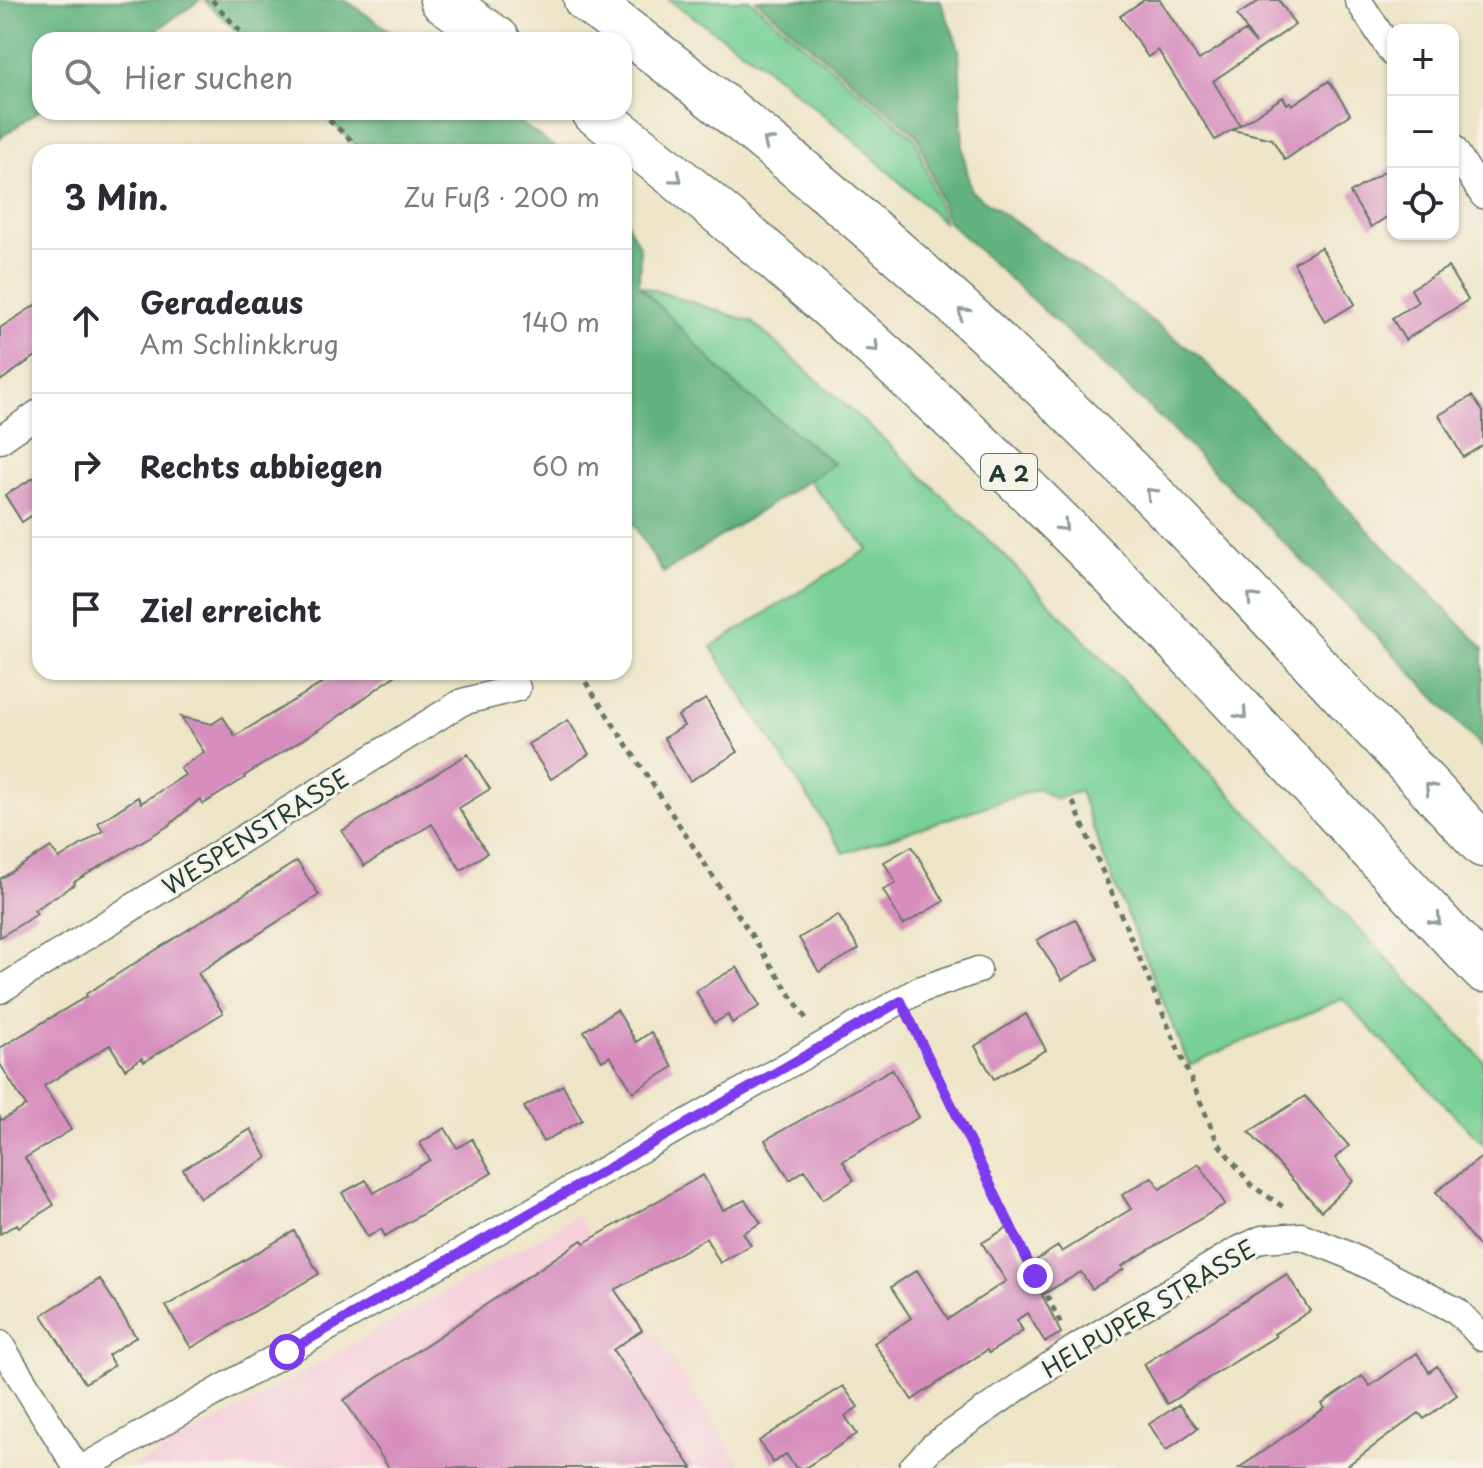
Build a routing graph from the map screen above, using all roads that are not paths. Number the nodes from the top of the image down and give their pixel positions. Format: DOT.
graph roads {
  1 [pos="442,0"];
  2 [pos="586,0"];
  3 [pos="1358,0"];
  4 [pos="487,32"];
  5 [pos="627,32"];
  6 [pos="632,36"];
  7 [pos="1387,45"];
  8 [pos="604,120"];
  9 [pos="1459,157"];
  10 [pos="1483,195"];
  11 [pos="32,418"];
  12 [pos="0,440"];
  13 [pos="517,688"];
  14 [pos="1483,845"];
  15 [pos="978,970"];
  16 [pos="1483,970"];
  17 [pos="0,990"];
  18 [pos="1483,1338"];
  19 [pos="0,1344"];
  20 [pos="77,1468"];
  21 [pos="83,1468"];
  22 [pos="912,1468"];
  1 -- 4 [label="highway"];
  5 -- 2 [label="highway, one-way"];
  3 -- 7 [label="street"];
  14 -- 6 [label="highway, one-way"];
  8 -- 16 [label="highway, A 2, one-way"];
  9 -- 10 [label="street"];
  11 -- 12 [label="street"];
  13 -- 17 [label="street, WESPENSTRASSE"];
  15 -- 21 [label="street"];
  18 -- 22 [label="street, HELPUPER STRASSE"];
  19 -- 20 [label="street"];
}
